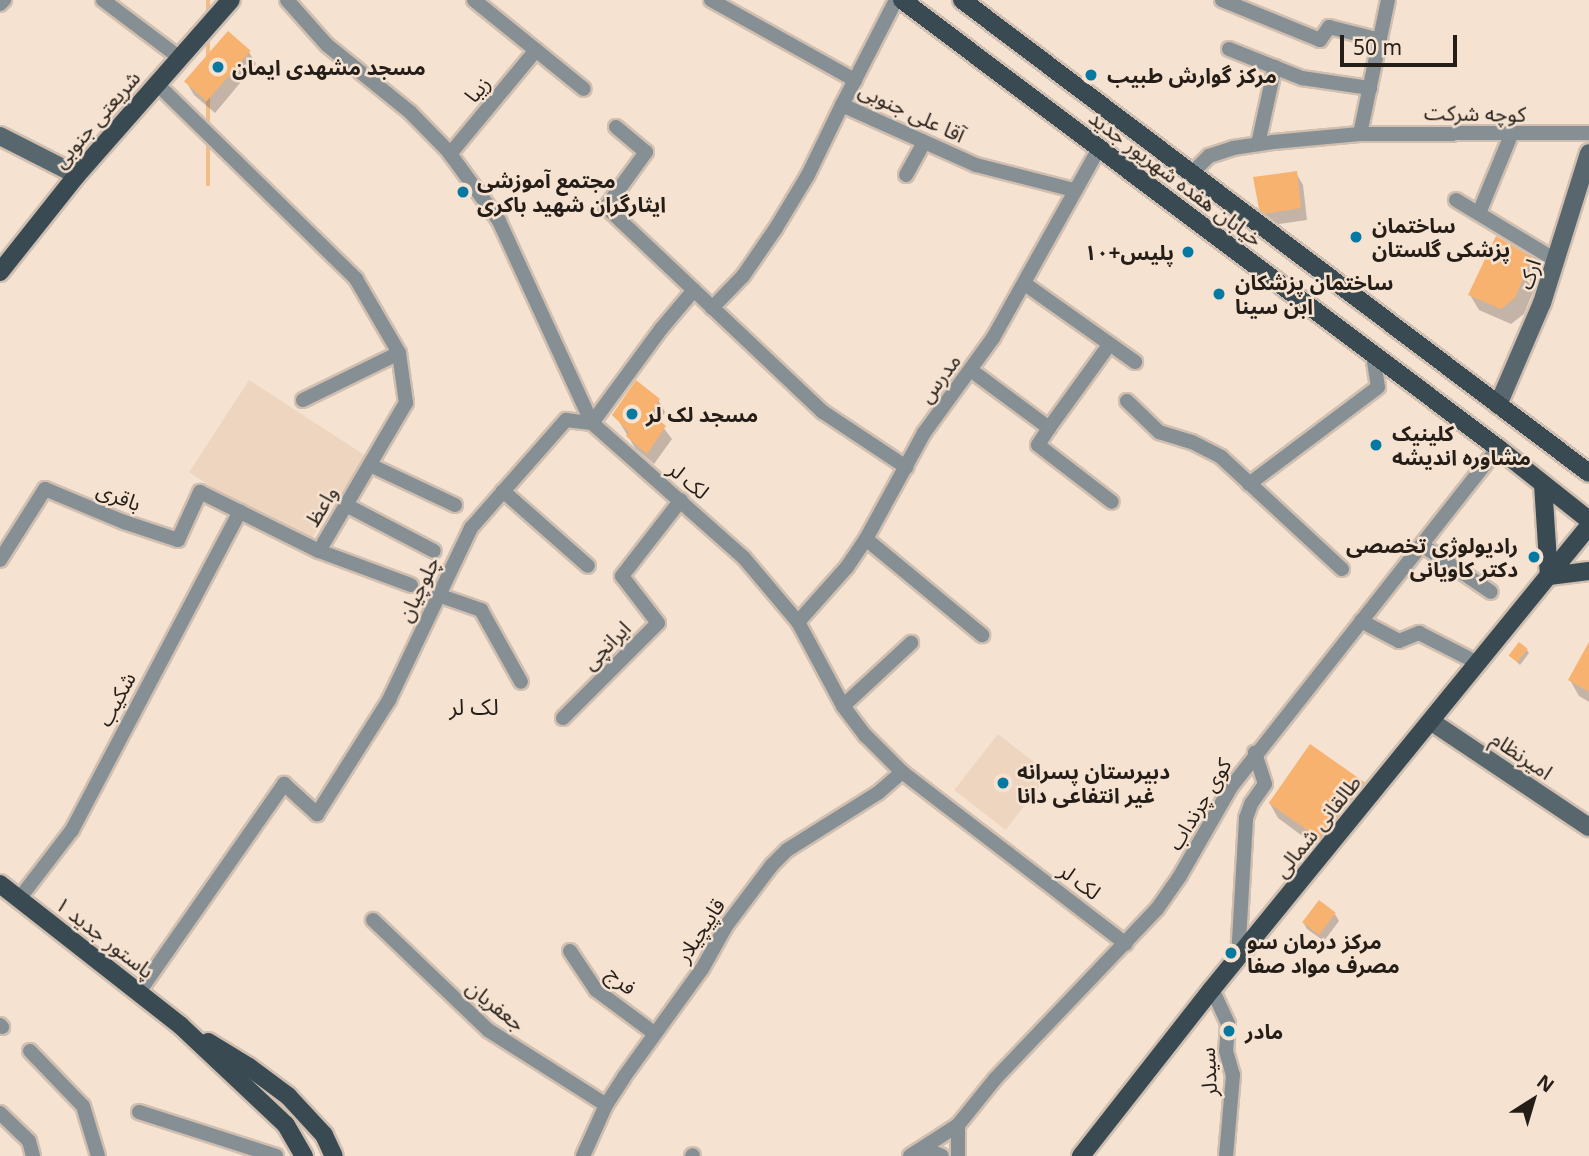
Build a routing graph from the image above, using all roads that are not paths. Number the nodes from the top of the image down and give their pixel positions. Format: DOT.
graph roads {
  1 [pos="4,0"];
  2 [pos="103,0"];
  3 [pos="231,0"];
  4 [pos="287,0"];
  5 [pos="474,0"];
  6 [pos="711,0"];
  7 [pos="897,0"];
  8 [pos="902,0"];
  9 [pos="962,0"];
  10 [pos="1222,0"];
  11 [pos="1388,0"];
  12 [pos="0,4"];
  13 [pos="1380,40"];
  14 [pos="1229,49"];
  15 [pos="536,50"];
  16 [pos="180,58"];
  17 [pos="1275,67"];
  18 [pos="855,80"];
  19 [pos="157,84"];
  20 [pos="1370,88"];
  21 [pos="584,89"];
  22 [pos="842,105"];
  23 [pos="616,127"];
  24 [pos="1589,133"];
  25 [pos="1360,134"];
  26 [pos="0,135"];
  27 [pos="1511,135"];
  28 [pos="924,143"];
  29 [pos="1258,144"];
  30 [pos="1099,148"];
  31 [pos="1589,153"];
  32 [pos="450,154"];
  33 [pos="1193,172"];
  34 [pos="77,175"];
  35 [pos="906,175"];
  36 [pos="1074,190"];
  37 [pos="1456,200"];
  38 [pos="1479,213"];
  39 [pos="1557,261"];
  40 [pos="0,272"];
  41 [pos="1025,284"];
  42 [pos="694,290"];
  43 [pos="712,308"];
  44 [pos="1109,345"];
  45 [pos="399,353"];
  46 [pos="1373,355"];
  47 [pos="1135,362"];
  48 [pos="972,371"];
  49 [pos="303,400"];
  50 [pos="1128,401"];
  51 [pos="1498,405"];
  52 [pos="592,423"];
  53 [pos="1049,428"];
  54 [pos="1498,448"];
  55 [pos="1589,454"];
  56 [pos="1571,459"];
  57 [pos="370,465"];
  58 [pos="906,467"];
  59 [pos="1589,472"];
  60 [pos="1249,484"];
  61 [pos="1544,484"];
  62 [pos="503,491"];
  63 [pos="681,499"];
  64 [pos="1112,502"];
  65 [pos="454,505"];
  66 [pos="346,506"];
  67 [pos="240,512"];
  68 [pos="1589,520"];
  69 [pos="1589,526"];
  70 [pos="866,539"];
  71 [pos="178,540"];
  72 [pos="1422,545"];
  73 [pos="319,551"];
  74 [pos="434,551"];
  75 [pos="0,559"];
  76 [pos="588,566"];
  77 [pos="1342,569"];
  78 [pos="1589,571"];
  79 [pos="1549,576"];
  80 [pos="411,585"];
  81 [pos="1491,592"];
  82 [pos="438,596"];
  83 [pos="1361,621"];
  84 [pos="798,622"];
  85 [pos="982,635"];
  86 [pos="911,643"];
  87 [pos="1478,663"];
  88 [pos="521,682"];
  89 [pos="844,706"];
  90 [pos="563,718"];
  91 [pos="1432,722"];
  92 [pos="1255,753"];
  93 [pos="902,772"];
  94 [pos="1588,827"];
  95 [pos="0,884"];
  96 [pos="19,898"];
  97 [pos="373,920"];
  98 [pos="1126,944"];
  99 [pos="570,951"];
  100 [pos="1238,958"];
  101 [pos="1212,989"];
  102 [pos="139,992"];
  103 [pos="181,1026"];
  104 [pos="654,1033"];
  105 [pos="30,1051"];
  106 [pos="606,1105"];
  107 [pos="139,1112"];
  108 [pos="0,1113"];
  109 [pos="958,1125"];
  110 [pos="925,1149"];
  111 [pos="33,1156"];
  112 [pos="98,1156"];
  113 [pos="276,1156"];
  114 [pos="304,1156"];
  115 [pos="334,1156"];
  116 [pos="583,1156"];
  117 [pos="910,1156"];
  118 [pos="942,1156"];
  119 [pos="958,1156"];
  120 [pos="1081,1156"];
  121 [pos="1226,1156"];
  1 -- 12 [label="street"];
  2 -- 16 [label="street"];
  3 -- 16 [label="main road, شریعتی جنوبی"];
  4 -- 32 [label="street, لک لر"];
  5 -- 15 [label="street"];
  6 -- 18 [label="street"];
  7 -- 18 [label="street, آقا علی جنوبی"];
  8 -- 30 [label="main road, خیابان هفده شهریور جدید"];
  9 -- 33 [label="main road, خیابان هفده شهریور جدید"];
  10 -- 13 [label="street"];
  11 -- 13 [label="street"];
  13 -- 20 [label="street"];
  14 -- 17 [label="street"];
  15 -- 21 [label="street"];
  15 -- 32 [label="street, زیبا"];
  16 -- 19 [label="main road, شریعتی جنوبی"];
  17 -- 20 [label="street"];
  17 -- 29 [label="street"];
  18 -- 22 [label="street, آقا علی جنوبی"];
  19 -- 34 [label="main road, شریعتی جنوبی"];
  19 -- 45 [label="street, واعظ"];
  20 -- 25 [label="street"];
  22 -- 28 [label="street, آقا علی جنوبی"];
  22 -- 43 [label="street"];
  23 -- 42 [label="street"];
  24 -- 27 [label="street, کوچه شرکت"];
  25 -- 27 [label="street, کوچه شرکت"];
  25 -- 29 [label="street, کوچه شرکت"];
  26 -- 34 [label="main road"];
  27 -- 38 [label="street"];
  28 -- 35 [label="street"];
  28 -- 36 [label="street, آقا علی جنوبی"];
  29 -- 33 [label="street, کوچه شرکت"];
  30 -- 36 [label="street, مدرس"];
  30 -- 46 [label="main road, خیابان هفده شهریور جدید"];
  31 -- 39 [label="main road, ارک"];
  32 -- 52 [label="street, لک لر"];
  33 -- 51 [label="main road, خیابان هفده شهریور جدید"];
  34 -- 40 [label="main road, شریعتی جنوبی"];
  36 -- 41 [label="street, مدرس"];
  37 -- 38 [label="street"];
  38 -- 39 [label="street"];
  39 -- 51 [label="main road, ارک"];
  41 -- 44 [label="street"];
  41 -- 48 [label="street, مدرس"];
  42 -- 43 [label="street"];
  42 -- 52 [label="street"];
  43 -- 58 [label="street"];
  44 -- 47 [label="street"];
  44 -- 53 [label="street"];
  45 -- 49 [label="street"];
  45 -- 57 [label="street, واعظ"];
  46 -- 54 [label="main road, خیابان هفده شهریور جدید"];
  46 -- 60 [label="street"];
  48 -- 53 [label="street"];
  48 -- 58 [label="street, مدرس"];
  50 -- 60 [label="street"];
  51 -- 56 [label="main road, خیابان هفده شهریور جدید"];
  52 -- 62 [label="street, چلوچیان"];
  52 -- 63 [label="street, لک لر"];
  53 -- 64 [label="street"];
  54 -- 61 [label="main road, خیابان هفده شهریور جدید"];
  54 -- 72 [label="street, کوی چرنداب"];
  55 -- 56 [label="main road"];
  56 -- 59 [label="main road, خیابان هفده شهریور جدید"];
  57 -- 65 [label="street"];
  57 -- 66 [label="street, واعظ"];
  58 -- 70 [label="street, مدرس"];
  60 -- 77 [label="street"];
  61 -- 68 [label="main road, خیابان هفده شهریور جدید"];
  61 -- 79 [label="main road"];
  62 -- 76 [label="street"];
  62 -- 82 [label="street, چلوچیان"];
  63 -- 84 [label="street, لک لر"];
  63 -- 90 [label="street, ایرانچی"];
  66 -- 73 [label="street, واعظ"];
  66 -- 74 [label="street"];
  67 -- 71 [label="street, واعظ"];
  67 -- 73 [label="street, واعظ"];
  67 -- 96 [label="street, شکیب"];
  69 -- 79 [label="main road, طالقانی شمالی"];
  70 -- 84 [label="street, مدرس"];
  70 -- 85 [label="street"];
  71 -- 75 [label="street, باقری"];
  72 -- 81 [label="street"];
  72 -- 83 [label="street, کوی چرنداب"];
  73 -- 80 [label="street"];
  78 -- 79 [label="main road"];
  79 -- 87 [label="main road, طالقانی شمالی"];
  82 -- 88 [label="street"];
  82 -- 102 [label="street, چلوچیان"];
  83 -- 87 [label="street"];
  83 -- 92 [label="street, کوی چرنداب"];
  84 -- 89 [label="street, لک لر"];
  86 -- 89 [label="street"];
  87 -- 91 [label="main road, طالقانی شمالی"];
  89 -- 93 [label="street, لک لر"];
  91 -- 94 [label="main road, امیرنظام"];
  91 -- 100 [label="main road, طالقانی شمالی"];
  92 -- 98 [label="street, کوی چرنداب"];
  92 -- 100 [label="street"];
  93 -- 98 [label="street, لک لر"];
  93 -- 104 [label="street, قاپیچیلار"];
  95 -- 96 [label="main road, پاستور جدید ۱"];
  96 -- 102 [label="main road, پاستور جدید ۱"];
  97 -- 106 [label="street, جعفریان"];
  98 -- 109 [label="street, کوی چرنداب"];
  99 -- 104 [label="street, فرج"];
  100 -- 101 [label="main road, طالقانی شمالی"];
  101 -- 120 [label="main road, طالقانی شمالی"];
  101 -- 121 [label="street, سیدلر"];
  102 -- 103 [label="main road, پاستور جدید ۱"];
  103 -- 114 [label="main road, پاستور جدید ۱"];
  103 -- 115 [label="main road, پاستور جدید ۱"];
  104 -- 106 [label="street, قاپیچیلار"];
  105 -- 112 [label="street"];
  106 -- 116 [label="street, قاپیچیلار"];
  107 -- 113 [label="street"];
  108 -- 111 [label="street"];
  109 -- 110 [label="street, کوی چرنداب"];
  109 -- 119 [label="street"];
  110 -- 117 [label="street, کوی چرنداب"];
  110 -- 118 [label="street"];
}
